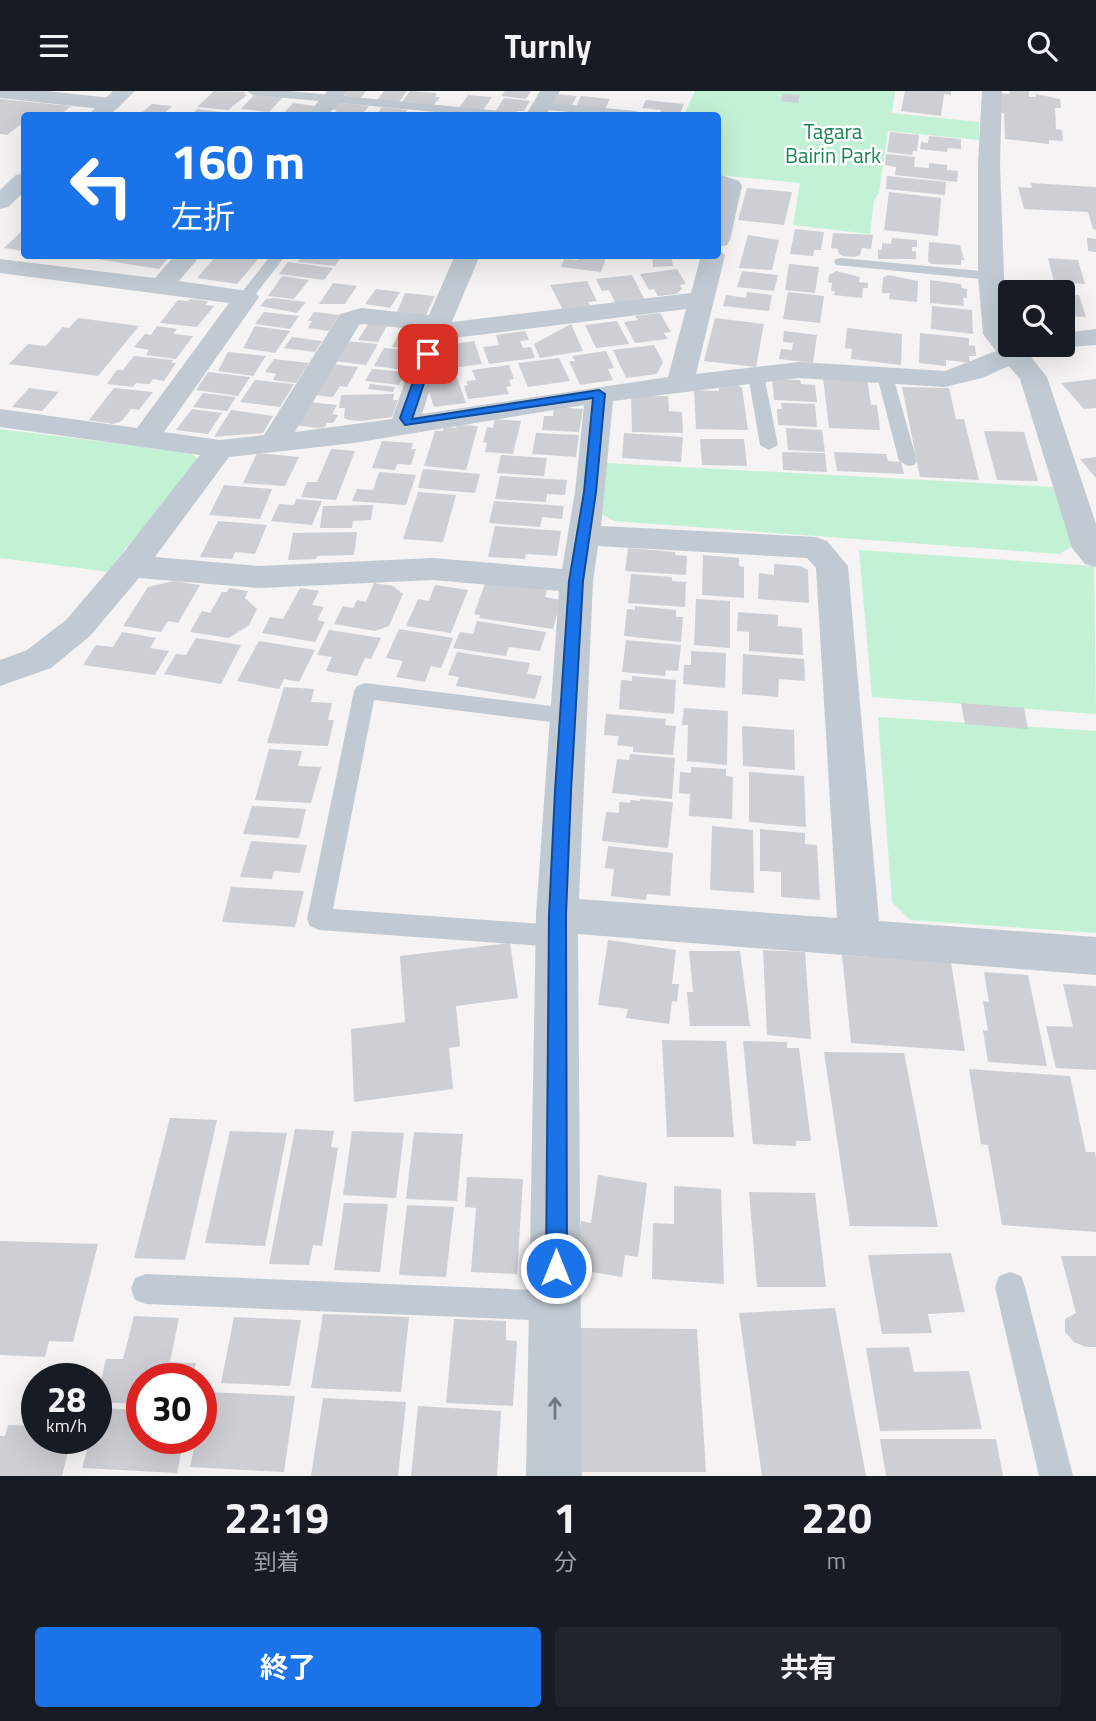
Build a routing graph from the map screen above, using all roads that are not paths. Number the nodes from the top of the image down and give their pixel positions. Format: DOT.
graph roads {
  1 [pos="253,91"];
  2 [pos="992,91"];
  3 [pos="0,92"];
  4 [pos="335,95"];
  5 [pos="111,103"];
  6 [pos="542,104"];
  7 [pos="320,112"];
  8 [pos="485,112"];
  9 [pos="610,112"];
  10 [pos="721,182"];
  11 [pos="21,183"];
  12 [pos="0,202"];
  13 [pos="721,228"];
  14 [pos="185,259"];
  15 [pos="276,259"];
  16 [pos="466,259"];
  17 [pos="712,259"];
  18 [pos="841,262"];
  19 [pos="0,265"];
  20 [pos="991,276"];
  21 [pos="161,286"];
  22 [pos="246,297"];
  23 [pos="702,299"];
  24 [pos="438,328"];
  25 [pos="998,336"];
  26 [pos="1096,337"];
  27 [pos="1075,339"];
  28 [pos="1005,357"];
  29 [pos="1015,357"];
  30 [pos="756,375"];
  31 [pos="885,376"];
  32 [pos="680,383"];
  33 [pos="599,394"];
  34 [pos="0,418"];
  35 [pos="409,423"];
  36 [pos="144,439"];
  37 [pos="274,443"];
  38 [pos="769,445"];
  39 [pos="220,449"];
  40 [pos="908,461"];
  41 [pos="583,535"];
  42 [pos="1096,556"];
  43 [pos="131,566"];
  44 [pos="576,581"];
  45 [pos="0,673"];
  46 [pos="567,716"];
  47 [pos="557,926"];
  48 [pos="859,938"];
  49 [pos="1096,957"];
  50 [pos="1010,1287"];
  51 [pos="146,1289"];
  52 [pos="556,1306"];
  53 [pos="554,1476"];
  54 [pos="1056,1476"];
  1 -- 4 [label="lane"];
  2 -- 20 [label="street"];
  3 -- 5 [label="street"];
  4 -- 7 [label="street"];
  4 -- 8 [label="lane"];
  6 -- 9 [label="lane"];
  10 -- 13 [label="street"];
  11 -- 12 [label="main road"];
  14 -- 21 [label="street"];
  15 -- 22 [label="lane"];
  16 -- 24 [label="street"];
  17 -- 23 [label="street"];
  18 -- 20 [label="lane"];
  19 -- 21 [label="street"];
  20 -- 25 [label="street"];
  21 -- 22 [label="street"];
  22 -- 36 [label="street"];
  23 -- 24 [label="street"];
  23 -- 32 [label="street"];
  24 -- 35 [label="street"];
  24 -- 37 [label="street"];
  26 -- 27 [label="street"];
  28 -- 31 [label="street"];
  29 -- 42 [label="street"];
  30 -- 31 [label="street"];
  30 -- 32 [label="street"];
  30 -- 38 [label="lane"];
  31 -- 40 [label="lane"];
  32 -- 33 [label="street"];
  33 -- 35 [label="street"];
  33 -- 41 [label="street"];
  34 -- 36 [label="street"];
  35 -- 37 [label="street"];
  36 -- 39 [label="street"];
  37 -- 39 [label="street"];
  39 -- 43 [label="street"];
  41 -- 44 [label="street"];
  41 -- 48 [label="street"];
  43 -- 44 [label="street"];
  43 -- 45 [label="street"];
  44 -- 46 [label="street"];
  46 -- 47 [label="street"];
  46 -- 47 [label="lane"];
  47 -- 48 [label="street"];
  47 -- 52 [label="street"];
  48 -- 49 [label="street"];
  50 -- 54 [label="lane"];
  51 -- 52 [label="lane"];
  53 -- 52 [label="street, one-way"];
}
